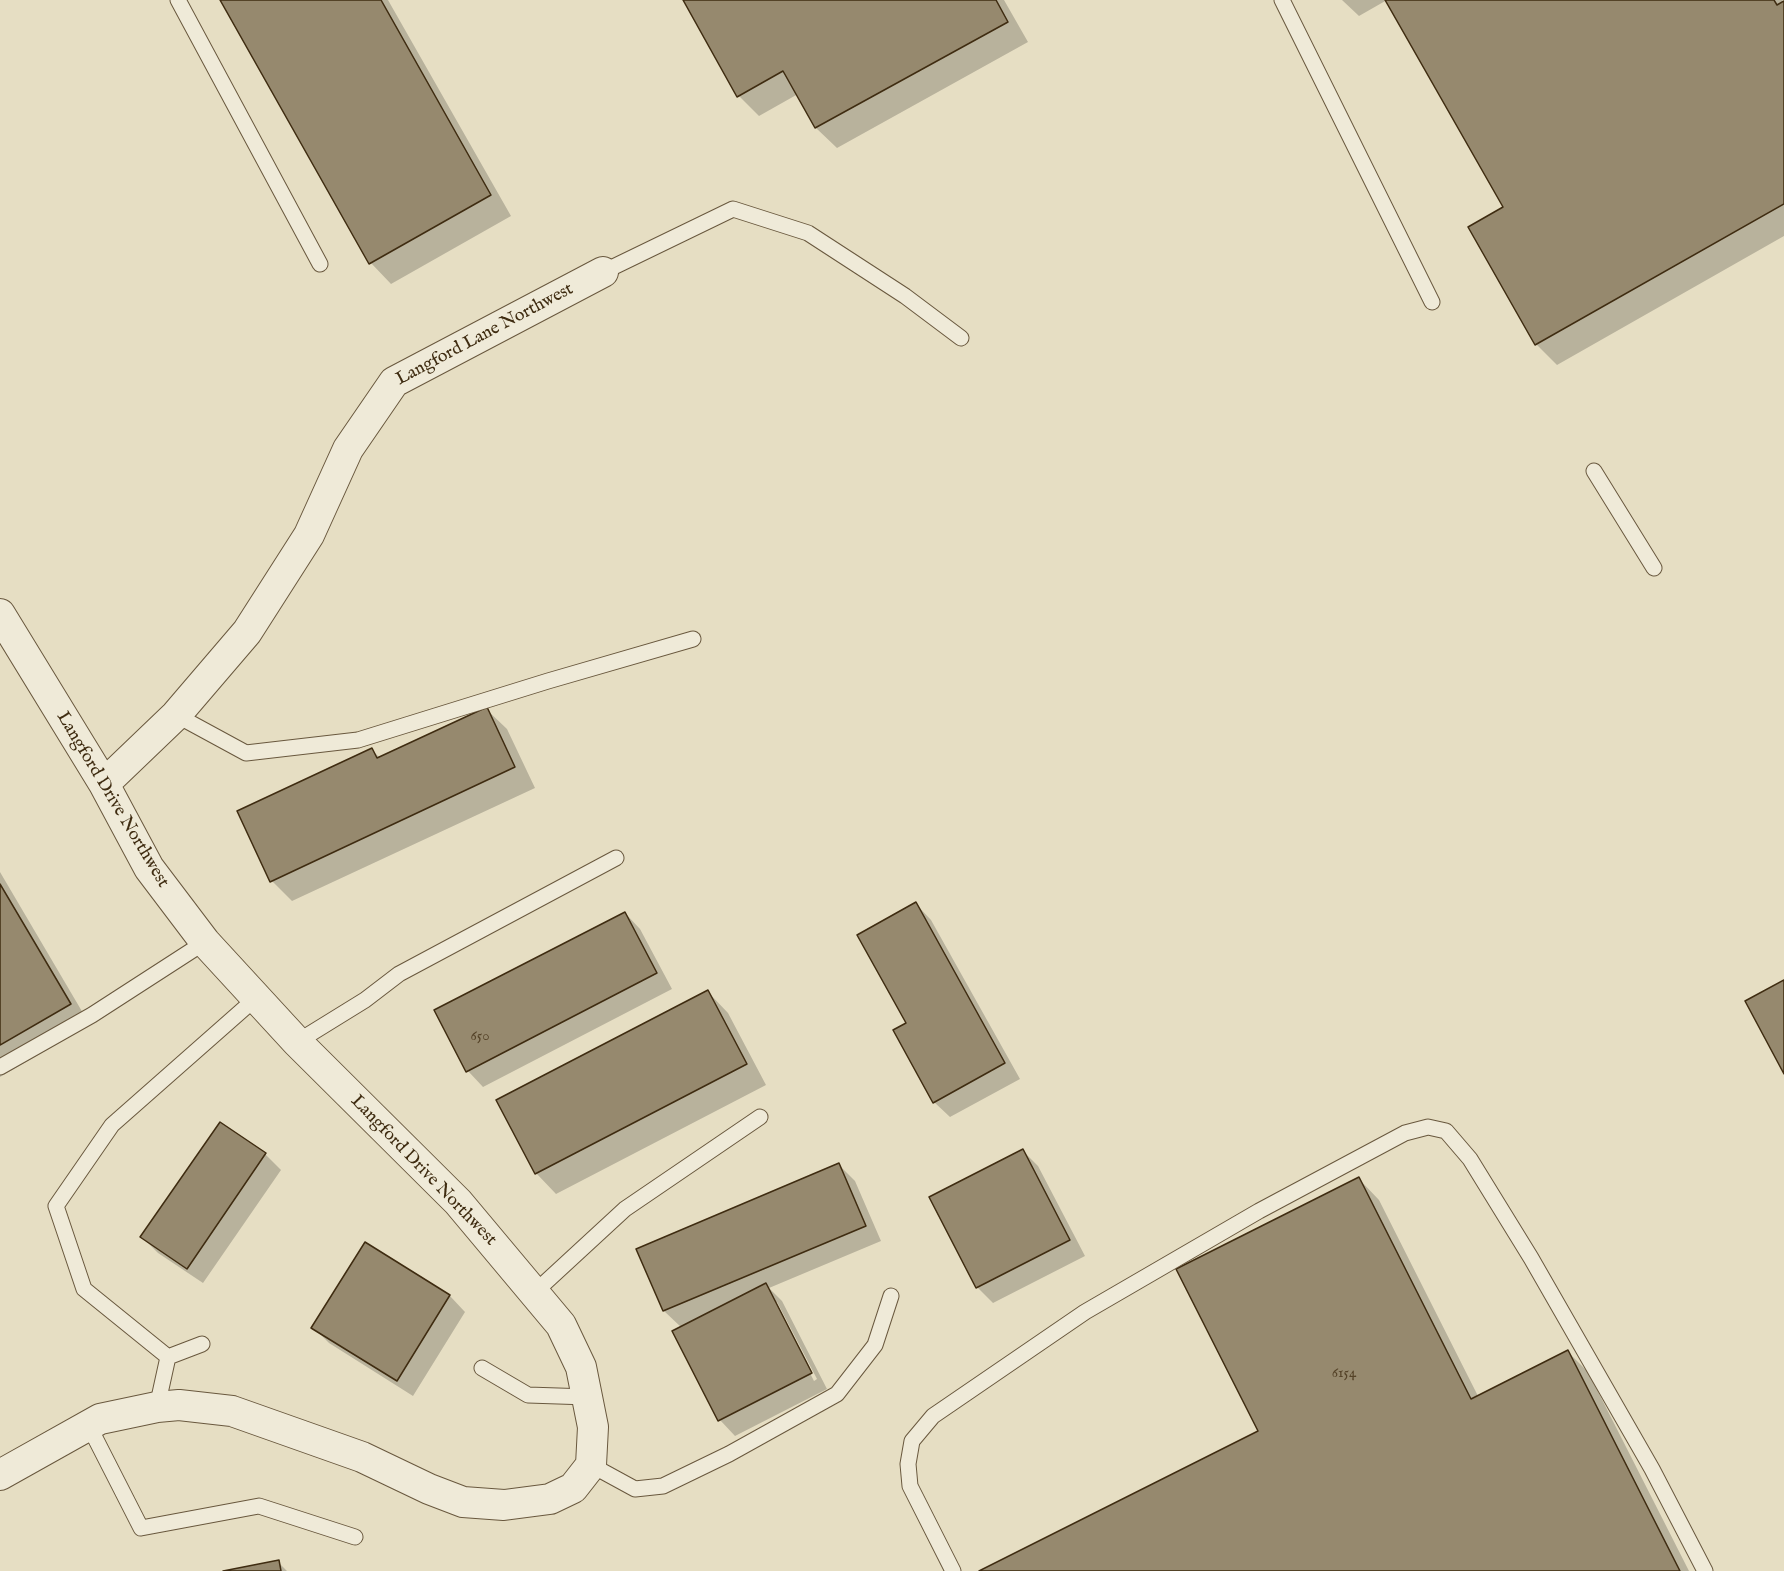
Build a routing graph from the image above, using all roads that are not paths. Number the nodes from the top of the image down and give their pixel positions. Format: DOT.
graph roads {
  1 [pos="178,0"];
  2 [pos="1282,0"];
  3 [pos="320,264"];
  4 [pos="603,272"];
  5 [pos="1432,302"];
  6 [pos="961,338"];
  7 [pos="1594,471"];
  8 [pos="1654,568"];
  9 [pos="0,614"];
  10 [pos="693,639"];
  11 [pos="177,716"];
  12 [pos="104,784"];
  13 [pos="616,858"];
  14 [pos="204,942"];
  15 [pos="256,998"];
  16 [pos="297,1042"];
  17 [pos="0,1067"];
  18 [pos="760,1117"];
  19 [pos="535,1292"];
  20 [pos="891,1296"];
  21 [pos="202,1344"];
  22 [pos="168,1357"];
  23 [pos="482,1368"];
  24 [pos="588,1397"];
  25 [pos="157,1407"];
  26 [pos="89,1426"];
  27 [pos="591,1465"];
  28 [pos="0,1475"];
  29 [pos="355,1537"];
  30 [pos="953,1571"];
  31 [pos="1705,1571"];
  1 -- 3 [label="lane"];
  2 -- 5 [label="lane"];
  4 -- 6 [label="lane"];
  4 -- 11 [label="street, Langford Lane Northwest"];
  7 -- 8 [label="lane"];
  9 -- 12 [label="street, Langford Drive Northwest"];
  10 -- 11 [label="lane"];
  11 -- 12 [label="street, Langford Lane Northwest"];
  12 -- 14 [label="street, Langford Drive Northwest"];
  13 -- 16 [label="lane"];
  14 -- 15 [label="street, Langford Drive Northwest"];
  14 -- 17 [label="lane"];
  15 -- 16 [label="street, Langford Drive Northwest"];
  15 -- 22 [label="lane"];
  16 -- 19 [label="street, Langford Drive Northwest"];
  18 -- 19 [label="lane"];
  19 -- 24 [label="street, Langford Drive Northwest"];
  20 -- 27 [label="lane"];
  21 -- 22 [label="lane"];
  22 -- 25 [label="lane"];
  23 -- 24 [label="lane"];
  24 -- 27 [label="street, Langford Drive Northwest"];
  25 -- 26 [label="street"];
  25 -- 27 [label="street"];
  26 -- 28 [label="street"];
  26 -- 29 [label="lane"];
  30 -- 31 [label="lane"];
}
